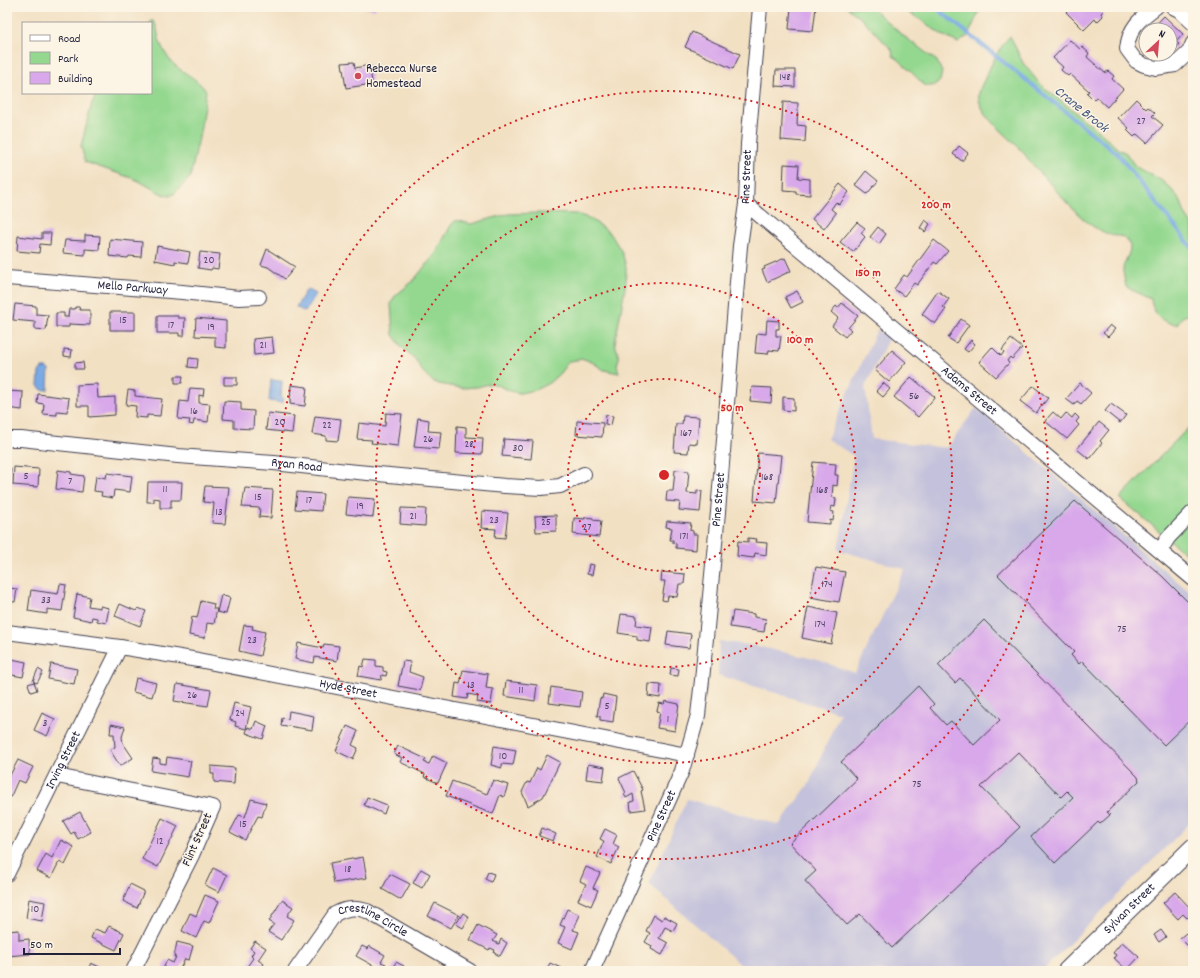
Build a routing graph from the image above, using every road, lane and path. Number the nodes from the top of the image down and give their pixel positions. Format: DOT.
graph roads {
  1 [pos="760,7"];
  2 [pos="1156,7"];
  3 [pos="1173,7"];
  4 [pos="1193,23"];
  5 [pos="1192,50"];
  6 [pos="746,204"];
  7 [pos="7,278"];
  8 [pos="259,297"];
  9 [pos="7,439"];
  10 [pos="584,474"];
  11 [pos="1193,512"];
  12 [pos="1160,551"];
  13 [pos="1193,579"];
  14 [pos="7,632"];
  15 [pos="120,647"];
  16 [pos="687,755"];
  17 [pos="56,776"];
  18 [pos="1193,847"];
  19 [pos="7,874"];
  20 [pos="133,971"];
  21 [pos="296,971"];
  22 [pos="470,971"];
  23 [pos="592,971"];
  24 [pos="1066,971"];
  1 -- 6 [label="street, Pine Street"];
  2 -- 5 [label="street"];
  3 -- 4 [label="street"];
  6 -- 12 [label="street, Adams Street"];
  6 -- 16 [label="street, Pine Street"];
  7 -- 8 [label="street, Mello Parkway"];
  9 -- 10 [label="street, Ryan Road"];
  11 -- 12 [label="street"];
  12 -- 13 [label="street, Adams Street"];
  14 -- 15 [label="street, Hyde Street"];
  15 -- 16 [label="street, Hyde Street"];
  15 -- 17 [label="street, Irving Street"];
  16 -- 23 [label="street, Pine Street"];
  17 -- 19 [label="street, Irving Street"];
  17 -- 20 [label="street, Flint Street"];
  18 -- 24 [label="main road, Sylvan Street"];
  21 -- 22 [label="street, Crestline Circle"];
}
